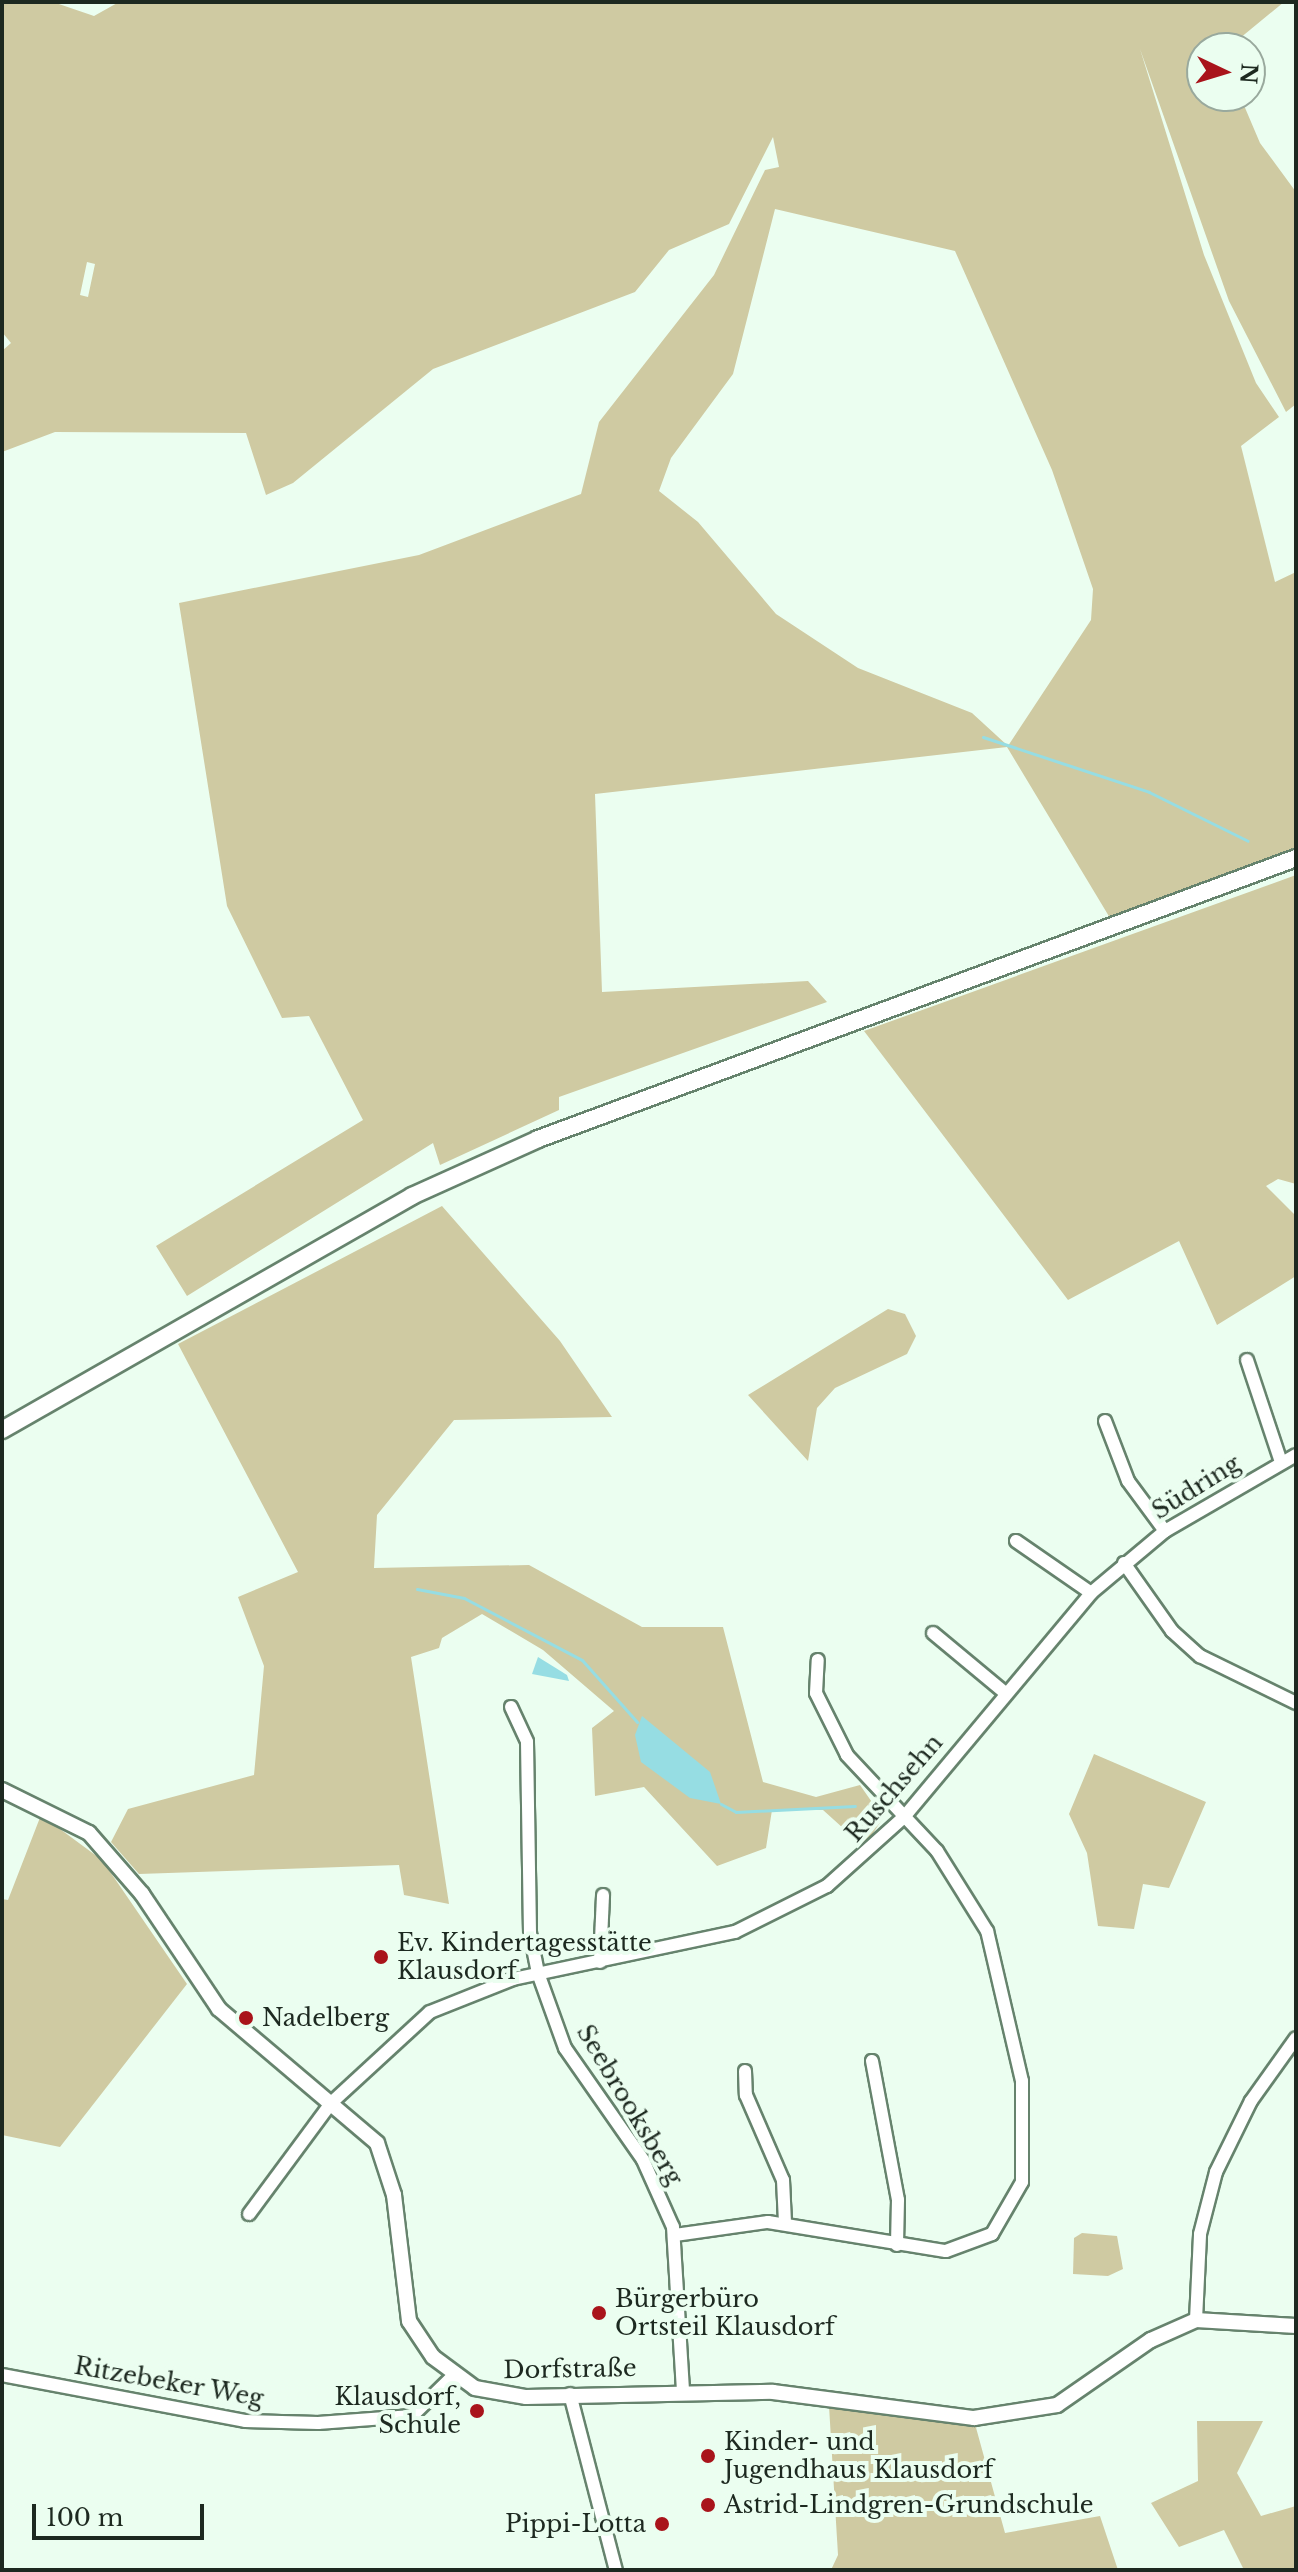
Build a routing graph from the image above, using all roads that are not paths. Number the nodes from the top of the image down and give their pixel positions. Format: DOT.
graph roads {
  1 [pos="1296,858"];
  2 [pos="1247,1360"];
  3 [pos="1105,1421"];
  4 [pos="2,1430"];
  5 [pos="1296,1455"];
  6 [pos="1281,1462"];
  7 [pos="1165,1531"];
  8 [pos="1016,1541"];
  9 [pos="1124,1563"];
  10 [pos="1091,1593"];
  11 [pos="933,1633"];
  12 [pos="1040,1650"];
  13 [pos="818,1660"];
  14 [pos="1004,1692"];
  15 [pos="1296,1703"];
  16 [pos="511,1707"];
  17 [pos="2,1790"];
  18 [pos="904,1817"];
  19 [pos="603,1895"];
  20 [pos="600,1962"];
  21 [pos="538,1973"];
  22 [pos="1296,2038"];
  23 [pos="1290,2054"];
  24 [pos="872,2061"];
  25 [pos="745,2071"];
  26 [pos="331,2103"];
  27 [pos="249,2214"];
  28 [pos="785,2223"];
  29 [pos="675,2235"];
  30 [pos="897,2245"];
  31 [pos="1196,2320"];
  32 [pos="1296,2326"];
  33 [pos="2,2375"];
  34 [pos="454,2375"];
  35 [pos="683,2389"];
  36 [pos="570,2394"];
  37 [pos="616,2570"];
  1 -- 4 [label="main road"];
  2 -- 6 [label="street"];
  3 -- 7 [label="street"];
  5 -- 6 [label="street, Südring"];
  6 -- 7 [label="street, Südring"];
  7 -- 9 [label="street, Südring"];
  8 -- 10 [label="street"];
  9 -- 10 [label="street, Südring"];
  9 -- 15 [label="street"];
  10 -- 12 [label="street, Südring"];
  11 -- 14 [label="street"];
  12 -- 14 [label="street, Ruschsehn"];
  13 -- 18 [label="street"];
  14 -- 18 [label="street, Ruschsehn"];
  16 -- 21 [label="street, Seebrooksberg"];
  17 -- 26 [label="street, Dorfstraße"];
  18 -- 20 [label="street, Ruschsehn"];
  18 -- 30 [label="street"];
  19 -- 20 [label="street"];
  20 -- 21 [label="street, Ruschsehn"];
  21 -- 26 [label="street, Ruschsehn"];
  21 -- 29 [label="street, Seebrooksberg"];
  22 -- 23 [label="street"];
  23 -- 31 [label="street"];
  24 -- 30 [label="street"];
  25 -- 28 [label="street"];
  26 -- 27 [label="street"];
  26 -- 34 [label="street, Dorfstraße"];
  28 -- 29 [label="street"];
  28 -- 30 [label="street"];
  29 -- 35 [label="street, Seebrooksberg"];
  31 -- 32 [label="street, Dorfstraße"];
  31 -- 35 [label="street, Dorfstraße"];
  33 -- 34 [label="street, Ritzebeker Weg"];
  34 -- 36 [label="street, Dorfstraße"];
  35 -- 36 [label="street, Dorfstraße"];
  36 -- 37 [label="street"];
}
